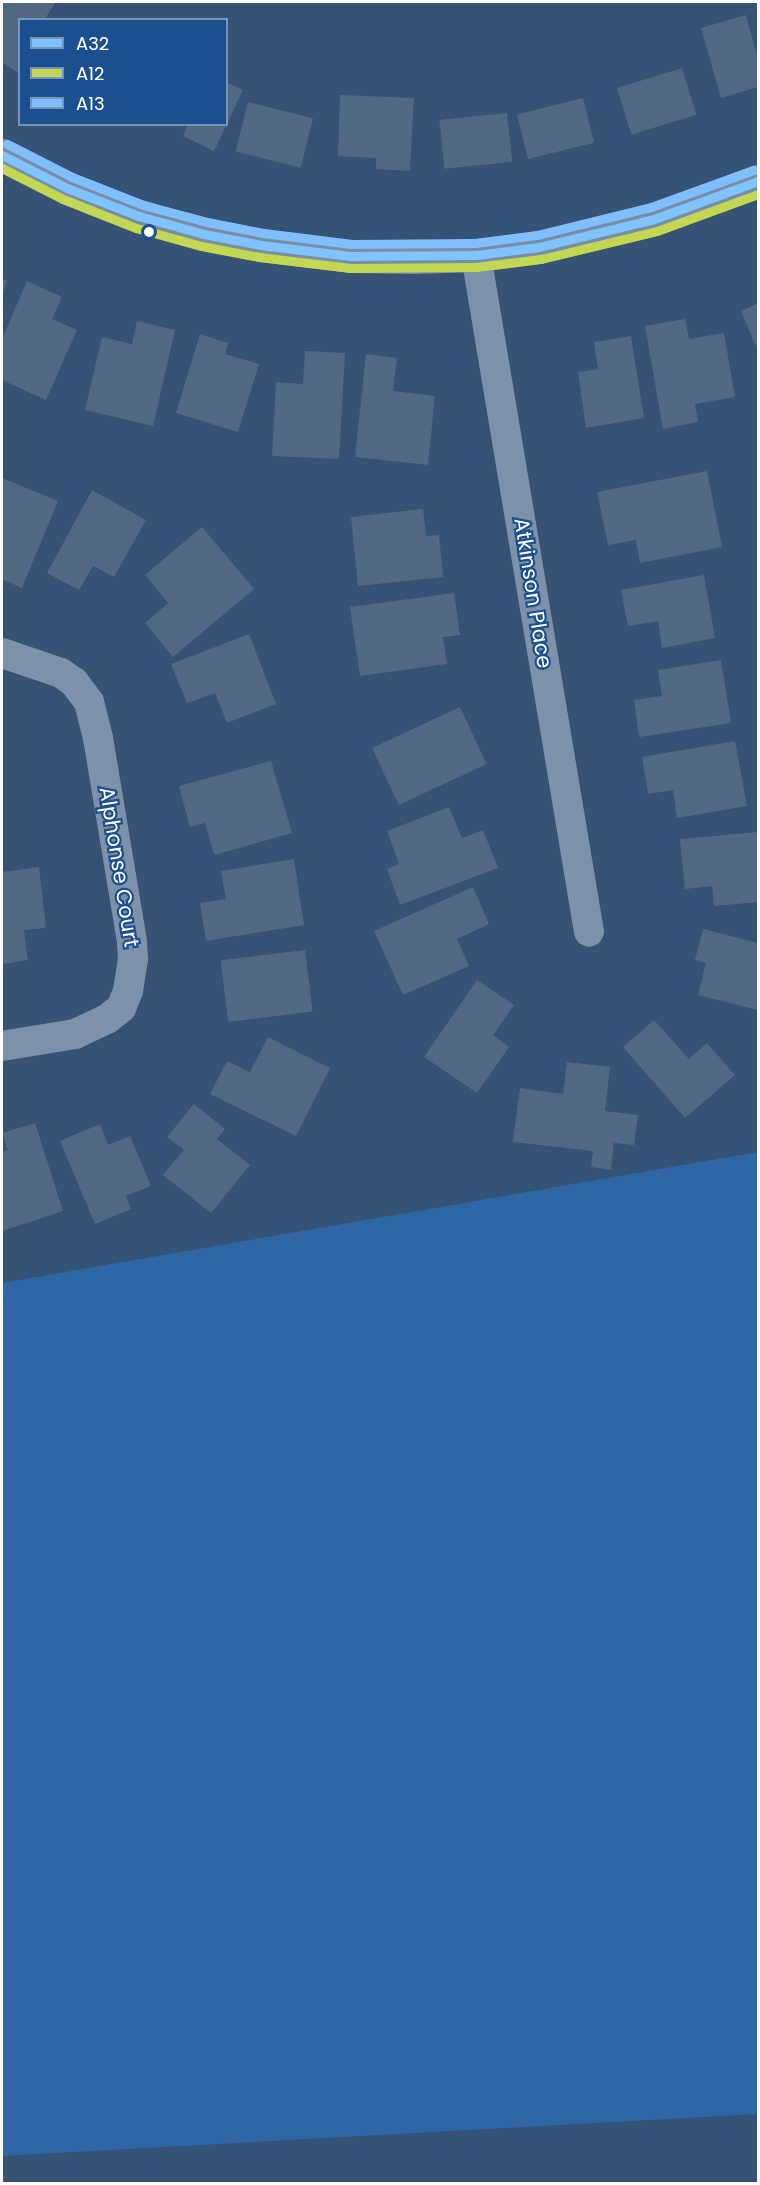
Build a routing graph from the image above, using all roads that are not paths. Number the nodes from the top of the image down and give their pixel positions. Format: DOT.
graph roads {
  1 [pos="2,155"];
  2 [pos="759,181"];
  3 [pos="476,255"];
  4 [pos="2,653"];
  5 [pos="589,932"];
  6 [pos="2,1046"];
  1 -- 3 [label="street"];
  2 -- 3 [label="street"];
  3 -- 5 [label="street, Atkinson Place"];
  4 -- 6 [label="street, Alphonse Court"];
}
